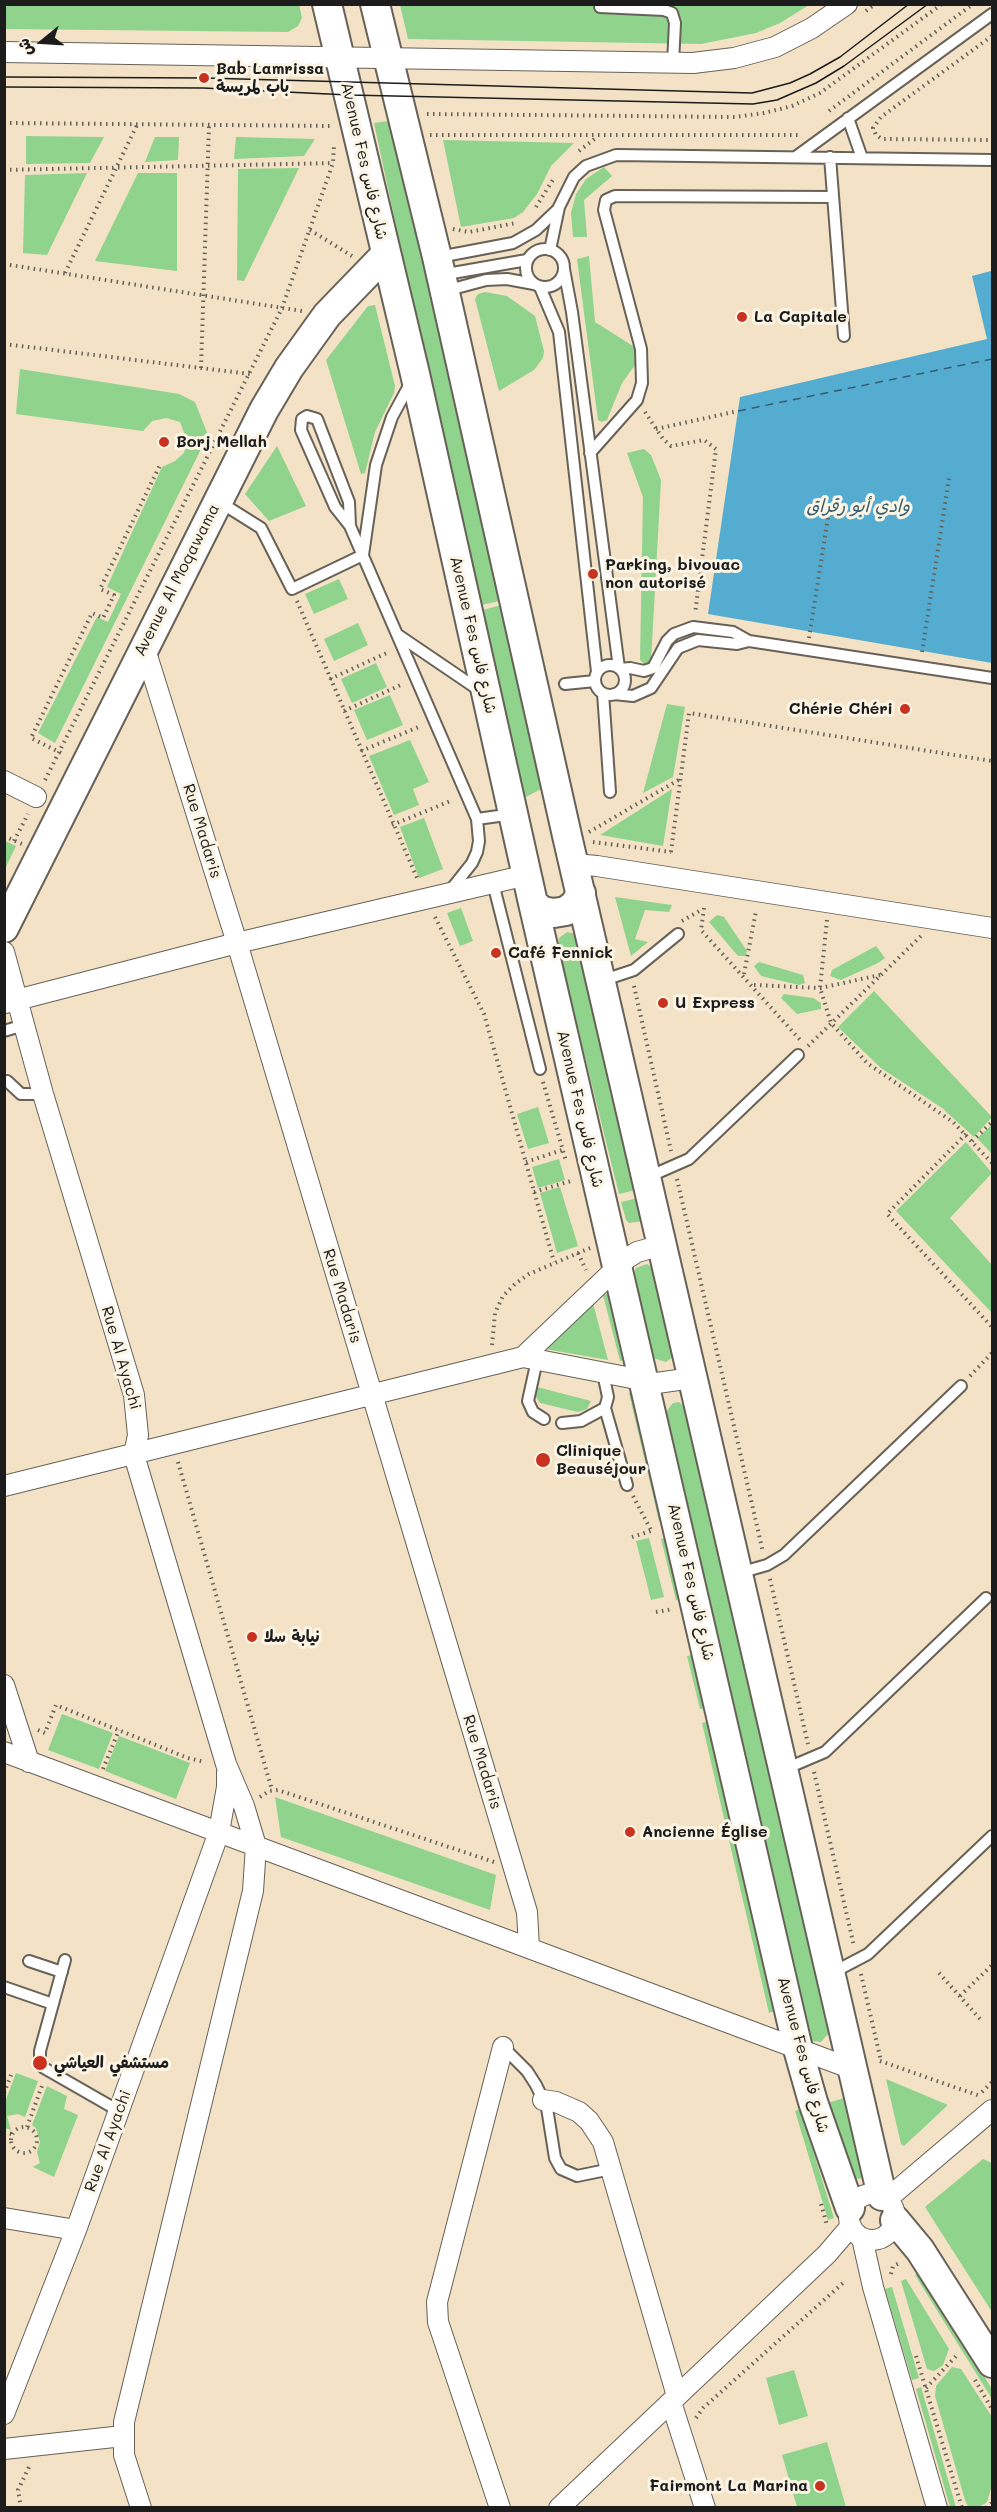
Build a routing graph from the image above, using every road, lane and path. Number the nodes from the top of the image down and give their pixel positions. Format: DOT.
graph roads {
  1 [pos="327,4"];
  2 [pos="375,4"];
  3 [pos="847,4"];
  4 [pos="942,4"];
  5 [pos="973,4"];
  6 [pos="600,7"];
  7 [pos="993,14"];
  8 [pos="993,36"];
  9 [pos="4,52"];
  10 [pos="387,58"];
  11 [pos="340,59"];
  12 [pos="673,63"];
  13 [pos="422,114"];
  14 [pos="824,116"];
  15 [pos="848,118"];
  16 [pos="5,125"];
  17 [pos="137,125"];
  18 [pos="209,126"];
  19 [pos="336,126"];
  20 [pos="344,126"];
  21 [pos="806,129"];
  22 [pos="427,135"];
  23 [pos="598,136"];
  24 [pos="993,141"];
  25 [pos="575,154"];
  26 [pos="796,156"];
  27 [pos="830,157"];
  28 [pos="862,158"];
  29 [pos="993,160"];
  30 [pos="333,163"];
  31 [pos="365,163"];
  32 [pos="208,166"];
  33 [pos="116,168"];
  34 [pos="4,170"];
  35 [pos="555,176"];
  36 [pos="833,197"];
  37 [pos="559,207"];
  38 [pos="535,209"];
  39 [pos="522,221"];
  40 [pos="448,223"];
  41 [pos="527,237"];
  42 [pos="550,250"];
  43 [pos="536,251"];
  44 [pos="385,255"];
  45 [pos="527,260"];
  46 [pos="4,264"];
  47 [pos="564,269"];
  48 [pos="65,273"];
  49 [pos="441,275"];
  50 [pos="537,285"];
  51 [pos="204,296"];
  52 [pos="282,308"];
  53 [pos="327,315"];
  54 [pos="844,336"];
  55 [pos="4,344"];
  56 [pos="201,368"];
  57 [pos="250,374"];
  58 [pos="415,375"];
  59 [pos="637,400"];
  60 [pos="738,411"];
  61 [pos="656,429"];
  62 [pos="590,453"];
  63 [pos="160,465"];
  64 [pos="949,478"];
  65 [pos="218,500"];
  66 [pos="829,511"];
  67 [pos="350,526"];
  68 [pos="363,555"];
  69 [pos="292,589"];
  70 [pos="693,627"];
  71 [pos="810,632"];
  72 [pos="398,634"];
  73 [pos="749,641"];
  74 [pos="144,646"];
  75 [pos="403,646"];
  76 [pos="922,652"];
  77 [pos="620,668"];
  78 [pos="596,677"];
  79 [pos="417,678"];
  80 [pos="993,678"];
  81 [pos="330,679"];
  82 [pos="565,684"];
  83 [pos="609,694"];
  84 [pos="487,695"];
  85 [pos="344,711"];
  86 [pos="435,720"];
  87 [pos="361,751"];
  88 [pos="59,752"];
  89 [pos="993,761"];
  90 [pos="85,765"];
  91 [pos="47,776"];
  92 [pos="681,778"];
  93 [pos="4,780"];
  94 [pos="610,792"];
  95 [pos="468,794"];
  96 [pos="36,797"];
  97 [pos="513,814"];
  98 [pos="25,818"];
  99 [pos="477,819"];
  100 [pos="392,825"];
  101 [pos="14,841"];
  102 [pos="577,846"];
  103 [pos="521,848"];
  104 [pos="527,875"];
  105 [pos="668,876"];
  106 [pos="706,882"];
  107 [pos="493,883"];
  108 [pos="581,893"];
  109 [pos="448,894"];
  110 [pos="426,898"];
  111 [pos="829,902"];
  112 [pos="533,903"];
  113 [pos="704,909"];
  114 [pos="746,909"];
  115 [pos="756,911"];
  116 [pos="768,913"];
  117 [pos="939,919"];
  118 [pos="815,921"];
  119 [pos="827,923"];
  120 [pos="838,925"];
  121 [pos="4,928"];
  122 [pos="993,928"];
  123 [pos="676,929"];
  124 [pos="907,937"];
  125 [pos="918,939"];
  126 [pos="237,943"];
  127 [pos="4,952"];
  128 [pos="631,972"];
  129 [pos="744,975"];
  130 [pos="881,975"];
  131 [pos="601,981"];
  132 [pos="754,985"];
  133 [pos="819,988"];
  134 [pos="11,1002"];
  135 [pos="831,1023"];
  136 [pos="24,1025"];
  137 [pos="4,1031"];
  138 [pos="806,1047"];
  139 [pos="798,1055"];
  140 [pos="540,1069"];
  141 [pos="8,1087"];
  142 [pos="43,1094"];
  143 [pos="993,1122"];
  144 [pos="966,1134"];
  145 [pos="972,1141"];
  146 [pos="575,1145"];
  147 [pos="526,1162"];
  148 [pos="993,1163"];
  149 [pos="674,1166"];
  150 [pos="646,1178"];
  151 [pos="571,1181"];
  152 [pos="574,1191"];
  153 [pos="534,1192"];
  154 [pos="588,1238"];
  155 [pos="662,1245"];
  156 [pos="554,1262"];
  157 [pos="617,1268"];
  158 [pos="993,1327"];
  159 [pos="993,1353"];
  160 [pos="530,1359"];
  161 [pos="492,1364"];
  162 [pos="603,1373"];
  163 [pos="692,1378"];
  164 [pos="644,1380"];
  165 [pos="961,1386"];
  166 [pos="371,1394"];
  167 [pos="605,1408"];
  168 [pos="544,1419"];
  169 [pos="562,1423"];
  170 [pos="173,1444"];
  171 [pos="134,1455"];
  172 [pos="627,1485"];
  173 [pos="4,1486"];
  174 [pos="766,1565"];
  175 [pos="737,1574"];
  176 [pos="986,1598"];
  177 [pos="4,1685"];
  178 [pos="15,1720"];
  179 [pos="118,1730"];
  180 [pos="4,1752"];
  181 [pos="812,1761"];
  182 [pos="29,1762"];
  183 [pos="226,1764"];
  184 [pos="782,1770"];
  185 [pos="97,1787"];
  186 [pos="272,1790"];
  187 [pos="244,1806"];
  188 [pos="219,1832"];
  189 [pos="993,1836"];
  190 [pos="256,1846"];
  191 [pos="514,1869"];
  192 [pos="529,1948"];
  193 [pos="65,1960"];
  194 [pos="28,1961"];
  195 [pos="858,1961"];
  196 [pos="993,1965"];
  197 [pos="62,1972"];
  198 [pos="831,1973"];
  199 [pos="939,1973"];
  200 [pos="4,1986"];
  201 [pos="960,1996"];
  202 [pos="53,2004"];
  203 [pos="980,2019"];
  204 [pos="503,2047"];
  205 [pos="798,2049"];
  206 [pos="862,2060"];
  207 [pos="48,2070"];
  208 [pos="11,2075"];
  209 [pos="993,2082"];
  210 [pos="4,2092"];
  211 [pos="978,2096"];
  212 [pos="543,2100"];
  213 [pos="970,2103"];
  214 [pos="118,2111"];
  215 [pos="988,2114"];
  216 [pos="27,2127"];
  217 [pos="4,2132"];
  218 [pos="12,2134"];
  219 [pos="611,2169"];
  220 [pos="818,2196"];
  221 [pos="888,2205"];
  222 [pos="4,2218"];
  223 [pos="854,2224"];
  224 [pos="828,2229"];
  225 [pos="76,2230"];
  226 [pos="904,2265"];
  227 [pos="892,2278"];
  228 [pos="843,2283"];
  229 [pos="952,2344"];
  230 [pos="913,2347"];
  231 [pos="958,2354"];
  232 [pos="964,2363"];
  233 [pos="981,2368"];
  234 [pos="926,2389"];
  235 [pos="674,2399"];
  236 [pos="993,2409"];
  237 [pos="4,2414"];
  238 [pos="695,2420"];
  239 [pos="123,2436"];
  240 [pos="4,2449"];
  241 [pos="39,2461"];
  242 [pos="993,2503"];
  243 [pos="21,2508"];
  244 [pos="141,2508"];
  245 [pos="500,2508"];
  246 [pos="559,2508"];
  247 [pos="705,2508"];
  248 [pos="937,2508"];
  249 [pos="962,2508"];
  250 [pos="987,2508"];
  1 -- 11 [label="main road, Avenue Fes شارع فاس"];
  2 -- 10 [label="main road"];
  3 -- 12 [label="street"];
  4 -- 13 [label="path"];
  5 -- 14 [label="path"];
  6 -- 12 [label="lane"];
  7 -- 15 [label="lane"];
  8 -- 24 [label="path"];
  9 -- 11 [label="street"];
  10 -- 11 [label="street"];
  10 -- 12 [label="street"];
  10 -- 49 [label="main road"];
  11 -- 31 [label="main road, Avenue Fes شارع فاس"];
  15 -- 26 [label="lane"];
  15 -- 28 [label="lane"];
  16 -- 17 [label="path"];
  17 -- 18 [label="path"];
  17 -- 33 [label="path"];
  18 -- 19 [label="path"];
  18 -- 32 [label="path"];
  19 -- 20 [label="path"];
  19 -- 30 [label="path"];
  21 -- 23 [label="path"];
  22 -- 23 [label="path"];
  23 -- 25 [label="path"];
  26 -- 27 [label="lane"];
  26 -- 37 [label="lane"];
  27 -- 28 [label="lane"];
  27 -- 36 [label="lane"];
  28 -- 29 [label="lane"];
  30 -- 31 [label="path"];
  30 -- 32 [label="path"];
  30 -- 52 [label="path"];
  31 -- 44 [label="main road, Avenue Fes شارع فاس"];
  32 -- 33 [label="path"];
  32 -- 51 [label="path"];
  33 -- 34 [label="path"];
  33 -- 48 [label="path"];
  35 -- 38 [label="path"];
  36 -- 54 [label="lane"];
  36 -- 59 [label="lane"];
  37 -- 41 [label="lane"];
  37 -- 42 [label="lane"];
  39 -- 40 [label="path"];
  41 -- 43 [label="lane"];
  41 -- 49 [label="lane"];
  42 -- 43 [label="lane"];
  42 -- 47 [label="lane"];
  43 -- 45 [label="lane"];
  44 -- 53 [label="main road, Avenue Al Moqawama"];
  44 -- 58 [label="main road, Avenue Fes شارع فاس"];
  45 -- 49 [label="lane"];
  45 -- 50 [label="lane"];
  46 -- 48 [label="path"];
  47 -- 50 [label="lane"];
  47 -- 62 [label="lane"];
  48 -- 51 [label="path"];
  49 -- 50 [label="lane"];
  49 -- 102 [label="main road"];
  50 -- 78 [label="lane"];
  51 -- 52 [label="path"];
  51 -- 56 [label="path"];
  52 -- 53 [label="path"];
  52 -- 57 [label="path"];
  53 -- 65 [label="main road, Avenue Al Moqawama"];
  55 -- 56 [label="path"];
  56 -- 57 [label="path"];
  57 -- 88 [label="path"];
  58 -- 68 [label="lane"];
  58 -- 84 [label="main road, Avenue Fes شارع فاس"];
  59 -- 61 [label="path"];
  59 -- 62 [label="lane"];
  60 -- 61 [label="path"];
  61 -- 70 [label="path"];
  62 -- 77 [label="lane"];
  63 -- 88 [label="path"];
  64 -- 76 [label="path"];
  65 -- 69 [label="lane"];
  65 -- 74 [label="main road, Avenue Al Moqawama"];
  66 -- 71 [label="path"];
  67 -- 67 [label="lane"];
  67 -- 68 [label="lane"];
  68 -- 69 [label="lane"];
  68 -- 72 [label="lane"];
  69 -- 81 [label="path"];
  70 -- 73 [label="lane"];
  70 -- 77 [label="lane"];
  72 -- 75 [label="lane"];
  72 -- 84 [label="lane"];
  73 -- 80 [label="lane"];
  73 -- 83 [label="lane"];
  74 -- 90 [label="main road, Avenue Al Moqawama"];
  74 -- 126 [label="street, Rue Madaris"];
  75 -- 79 [label="lane"];
  75 -- 81 [label="path"];
  77 -- 78 [label="lane"];
  77 -- 83 [label="lane"];
  78 -- 82 [label="lane"];
  78 -- 83 [label="lane"];
  79 -- 85 [label="path"];
  79 -- 86 [label="lane"];
  81 -- 85 [label="path"];
  83 -- 94 [label="lane"];
  84 -- 97 [label="main road, Avenue Fes شارع فاس"];
  85 -- 87 [label="path"];
  86 -- 87 [label="path"];
  86 -- 95 [label="lane"];
  87 -- 100 [label="path"];
  88 -- 90 [label="path"];
  88 -- 91 [label="path"];
  89 -- 92 [label="path"];
  90 -- 121 [label="main road, Avenue Al Moqawama"];
  92 -- 102 [label="path"];
  92 -- 105 [label="path"];
  93 -- 96 [label="street"];
  95 -- 99 [label="lane"];
  95 -- 100 [label="path"];
  97 -- 99 [label="lane"];
  97 -- 103 [label="main road, Avenue Fes شارع فاس"];
  98 -- 101 [label="path"];
  99 -- 109 [label="lane"];
  100 -- 110 [label="path"];
  102 -- 103 [label="main road"];
  102 -- 105 [label="street"];
  102 -- 108 [label="main road"];
  103 -- 104 [label="main road, Avenue Fes شارع فاس"];
  104 -- 107 [label="street"];
  104 -- 112 [label="main road, Avenue Fes شارع فاس"];
  105 -- 106 [label="street"];
  106 -- 111 [label="street"];
  106 -- 113 [label="path"];
  107 -- 109 [label="street"];
  107 -- 140 [label="lane"];
  108 -- 112 [label="main road"];
  108 -- 131 [label="main road"];
  109 -- 110 [label="street"];
  110 -- 126 [label="street"];
  110 -- 147 [label="path"];
  111 -- 117 [label="street"];
  111 -- 119 [label="path"];
  112 -- 146 [label="main road, Avenue Fes شارع فاس"];
  113 -- 123 [label="path"];
  113 -- 129 [label="path"];
  114 -- 115 [label="path"];
  115 -- 116 [label="path"];
  115 -- 129 [label="path"];
  117 -- 122 [label="street"];
  117 -- 125 [label="path"];
  118 -- 119 [label="path"];
  119 -- 120 [label="path"];
  119 -- 133 [label="path"];
  123 -- 128 [label="lane"];
  124 -- 125 [label="path"];
  125 -- 130 [label="path"];
  126 -- 134 [label="street"];
  126 -- 166 [label="street, Rue Madaris"];
  127 -- 134 [label="street, Rue Al Ayachi"];
  128 -- 131 [label="lane"];
  128 -- 149 [label="path"];
  129 -- 132 [label="path"];
  130 -- 133 [label="path"];
  130 -- 135 [label="path"];
  131 -- 150 [label="main road"];
  132 -- 133 [label="path"];
  132 -- 138 [label="path"];
  133 -- 135 [label="path"];
  134 -- 136 [label="street, Rue Al Ayachi"];
  135 -- 138 [label="path"];
  135 -- 144 [label="path"];
  136 -- 137 [label="lane"];
  136 -- 142 [label="street, Rue Al Ayachi"];
  138 -- 139 [label="path"];
  139 -- 149 [label="lane"];
  140 -- 146 [label="path"];
  141 -- 142 [label="lane"];
  142 -- 171 [label="street, Rue Al Ayachi"];
  143 -- 145 [label="path"];
  144 -- 145 [label="path"];
  144 -- 158 [label="path"];
  145 -- 148 [label="path"];
  146 -- 147 [label="path"];
  146 -- 151 [label="path"];
  146 -- 157 [label="main road, Avenue Fes شارع فاس"];
  147 -- 153 [label="path"];
  149 -- 150 [label="lane"];
  149 -- 174 [label="path"];
  150 -- 155 [label="main road"];
  151 -- 152 [label="path"];
  151 -- 153 [label="path"];
  153 -- 156 [label="path"];
  154 -- 156 [label="path"];
  155 -- 157 [label="street"];
  155 -- 163 [label="main road"];
  156 -- 161 [label="path"];
  157 -- 160 [label="street"];
  157 -- 164 [label="main road, Avenue Fes شارع فاس"];
  159 -- 165 [label="path"];
  160 -- 161 [label="street"];
  160 -- 162 [label="street"];
  160 -- 168 [label="lane"];
  161 -- 166 [label="street"];
  162 -- 164 [label="street"];
  162 -- 167 [label="lane"];
  163 -- 164 [label="street"];
  163 -- 175 [label="main road"];
  164 -- 205 [label="main road, Avenue Fes شارع فاس"];
  165 -- 174 [label="lane"];
  166 -- 170 [label="street"];
  166 -- 191 [label="street, Rue Madaris"];
  167 -- 169 [label="lane"];
  167 -- 172 [label="lane"];
  170 -- 171 [label="street"];
  170 -- 186 [label="path"];
  171 -- 173 [label="street"];
  171 -- 183 [label="street, Rue Al Ayachi"];
  174 -- 175 [label="lane"];
  174 -- 181 [label="path"];
  175 -- 184 [label="main road"];
  176 -- 181 [label="lane"];
  177 -- 178 [label="street"];
  178 -- 179 [label="path"];
  178 -- 182 [label="street"];
  179 -- 183 [label="path"];
  179 -- 185 [label="path"];
  180 -- 182 [label="street"];
  181 -- 184 [label="lane"];
  181 -- 195 [label="path"];
  182 -- 185 [label="street"];
  183 -- 187 [label="street"];
  183 -- 188 [label="street, Rue Al Ayachi"];
  184 -- 198 [label="main road"];
  185 -- 188 [label="street"];
  186 -- 187 [label="path"];
  186 -- 191 [label="path"];
  187 -- 190 [label="street"];
  188 -- 190 [label="street"];
  188 -- 214 [label="street, Rue Al Ayachi"];
  189 -- 195 [label="lane"];
  190 -- 192 [label="street"];
  190 -- 239 [label="street"];
  191 -- 192 [label="street, Rue Madaris"];
  192 -- 205 [label="street"];
  193 -- 197 [label="lane"];
  194 -- 197 [label="lane"];
  195 -- 198 [label="lane"];
  195 -- 206 [label="path"];
  196 -- 201 [label="path"];
  197 -- 202 [label="lane"];
  198 -- 206 [label="main road"];
  199 -- 201 [label="path"];
  200 -- 202 [label="lane"];
  201 -- 203 [label="path"];
  202 -- 207 [label="lane"];
  204 -- 212 [label="lane"];
  204 -- 245 [label="street"];
  205 -- 206 [label="street"];
  205 -- 223 [label="main road, Avenue Fes شارع فاس"];
  206 -- 211 [label="path"];
  206 -- 221 [label="main road"];
  207 -- 214 [label="lane"];
  207 -- 216 [label="path"];
  208 -- 210 [label="path"];
  209 -- 211 [label="path"];
  211 -- 213 [label="path"];
  211 -- 215 [label="path"];
  212 -- 219 [label="street"];
  212 -- 219 [label="lane"];
  214 -- 225 [label="street, Rue Al Ayachi"];
  215 -- 221 [label="street"];
  216 -- 218 [label="path"];
  216 -- 218 [label="path"];
  217 -- 218 [label="path"];
  219 -- 235 [label="street"];
  220 -- 224 [label="path"];
  221 -- 223 [label="street"];
  221 -- 223 [label="street"];
  221 -- 233 [label="main road"];
  222 -- 225 [label="street"];
  223 -- 235 [label="street"];
  223 -- 248 [label="street"];
  225 -- 237 [label="street, Rue Al Ayachi"];
  226 -- 227 [label="path"];
  228 -- 238 [label="path"];
  229 -- 231 [label="path"];
  230 -- 234 [label="path"];
  231 -- 232 [label="path"];
  231 -- 234 [label="path"];
  233 -- 236 [label="path"];
  234 -- 249 [label="path"];
  235 -- 246 [label="street"];
  235 -- 247 [label="street"];
  239 -- 240 [label="street"];
  239 -- 244 [label="street"];
  241 -- 243 [label="path"];
  242 -- 250 [label="path"];
}
